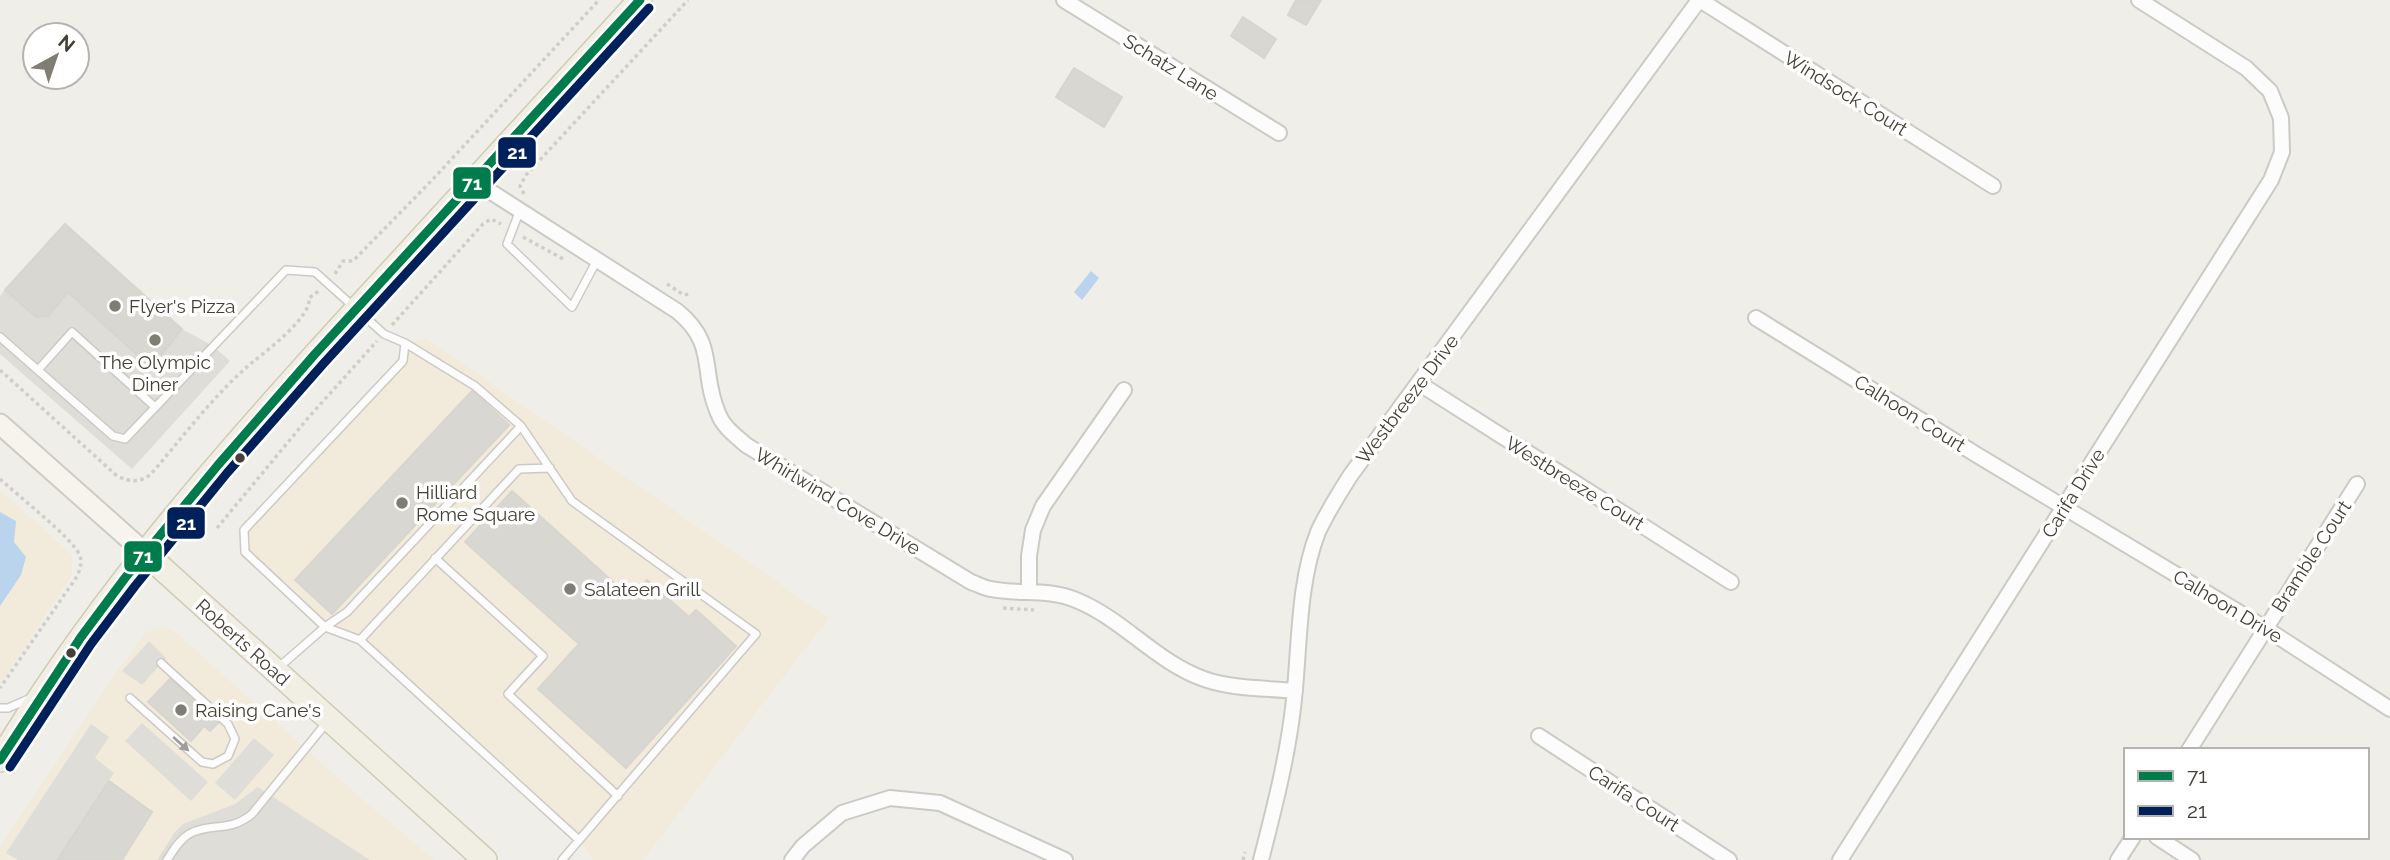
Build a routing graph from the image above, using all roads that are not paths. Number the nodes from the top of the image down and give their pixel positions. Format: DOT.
graph roads {
  1 [pos="640,0"];
  2 [pos="1064,0"];
  3 [pos="1699,0"];
  4 [pos="2139,0"];
  5 [pos="1279,133"];
  6 [pos="474,181"];
  7 [pos="1993,186"];
  8 [pos="520,210"];
  9 [pos="597,259"];
  10 [pos="357,308"];
  11 [pos="1756,318"];
  12 [pos="0,337"];
  13 [pos="405,343"];
  14 [pos="38,370"];
  15 [pos="1420,384"];
  16 [pos="1124,390"];
  17 [pos="155,407"];
  18 [pos="0,424"];
  19 [pos="521,426"];
  20 [pos="550,468"];
  21 [pos="2357,484"];
  22 [pos="2064,508"];
  23 [pos="144,552"];
  24 [pos="435,558"];
  25 [pos="1731,582"];
  26 [pos="1029,591"];
  27 [pos="325,626"];
  28 [pos="2265,628"];
  29 [pos="360,640"];
  30 [pos="161,663"];
  31 [pos="275,671"];
  32 [pos="1295,691"];
  33 [pos="41,693"];
  34 [pos="130,698"];
  35 [pos="0,708"];
  36 [pos="2390,709"];
  37 [pos="330,719"];
  38 [pos="1539,736"];
  39 [pos="2190,748"];
  40 [pos="0,760"];
  41 [pos="618,796"];
  42 [pos="2132,839"];
  43 [pos="2160,839"];
  44 [pos="579,840"];
  45 [pos="167,860"];
  46 [pos="485,860"];
  47 [pos="562,860"];
  48 [pos="792,860"];
  49 [pos="1065,860"];
  50 [pos="1261,860"];
  51 [pos="1729,860"];
  52 [pos="1840,860"];
  53 [pos="2118,860"];
  54 [pos="2192,860"];
  1 -- 6 [label="main road"];
  2 -- 5 [label="street, Schatz Lane"];
  3 -- 7 [label="street, Windsock Court"];
  3 -- 15 [label="street, Westbreeze Drive"];
  4 -- 22 [label="street, Carifa Drive"];
  6 -- 8 [label="street, Whirlwind Cove Drive"];
  6 -- 10 [label="main road"];
  8 -- 9 [label="street, Whirlwind Cove Drive"];
  8 -- 9 [label="lane"];
  9 -- 26 [label="street, Whirlwind Cove Drive"];
  10 -- 13 [label="lane"];
  10 -- 17 [label="lane"];
  10 -- 23 [label="main road"];
  11 -- 22 [label="street, Calhoon Court"];
  12 -- 14 [label="lane"];
  13 -- 19 [label="lane"];
  13 -- 27 [label="lane"];
  14 -- 17 [label="lane"];
  14 -- 17 [label="lane"];
  15 -- 25 [label="street, Westbreeze Court"];
  15 -- 32 [label="street, Westbreeze Drive"];
  16 -- 26 [label="street"];
  18 -- 23 [label="main road, Roberts Road"];
  19 -- 20 [label="lane"];
  19 -- 27 [label="lane"];
  20 -- 24 [label="lane"];
  20 -- 41 [label="lane"];
  21 -- 28 [label="street, Bramble Court"];
  22 -- 28 [label="street, Calhoon Drive"];
  22 -- 52 [label="street, Carifa Drive"];
  23 -- 31 [label="main road, Roberts Road"];
  23 -- 33 [label="main road"];
  24 -- 29 [label="lane"];
  24 -- 41 [label="lane"];
  26 -- 32 [label="street, Whirlwind Cove Drive"];
  27 -- 29 [label="lane"];
  27 -- 31 [label="lane"];
  28 -- 36 [label="street, Calhoon Drive"];
  28 -- 39 [label="street, Bramble Court"];
  29 -- 44 [label="lane"];
  34 -- 30 [label="lane, one-way"];
  31 -- 37 [label="main road, Roberts Road"];
  32 -- 50 [label="street, Westbreeze Drive"];
  33 -- 35 [label="lane"];
  33 -- 40 [label="main road"];
  37 -- 45 [label="lane"];
  37 -- 46 [label="main road, Roberts Road"];
  38 -- 51 [label="street, Carifa Court"];
  41 -- 44 [label="lane"];
  42 -- 53 [label="street"];
  43 -- 54 [label="street"];
  44 -- 47 [label="lane"];
  48 -- 49 [label="street"];
}
